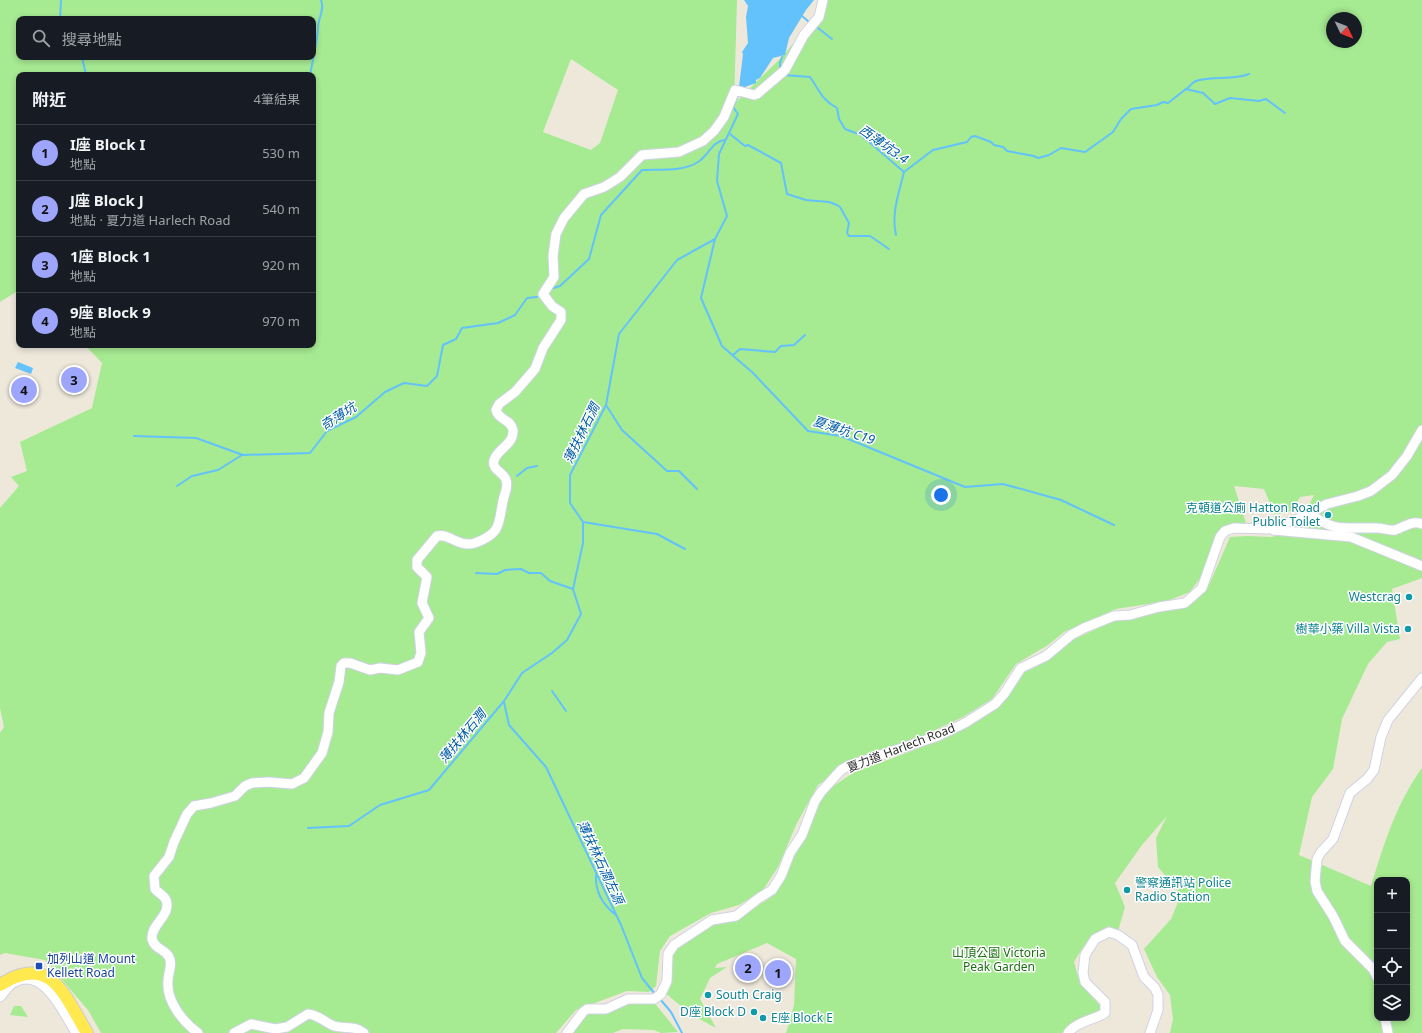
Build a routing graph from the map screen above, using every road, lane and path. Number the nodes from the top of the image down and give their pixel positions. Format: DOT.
graph roads {
  1 [pos="823,0"];
  2 [pos="1422,430"];
  3 [pos="1310,513"];
  4 [pos="1422,524"];
  5 [pos="1267,529"];
  6 [pos="1422,566"];
  7 [pos="1422,678"];
  8 [pos="1374,971"];
  9 [pos="6,982"];
  10 [pos="0,997"];
  11 [pos="1386,1021"];
  12 [pos="76,1033"];
  13 [pos="87,1033"];
  14 [pos="198,1033"];
  15 [pos="234,1033"];
  16 [pos="364,1033"];
  17 [pos="567,1033"];
  18 [pos="1068,1033"];
  19 [pos="1150,1033"];
  20 [pos="1388,1033"];
  1 -- 14 [label="street"];
  2 -- 3 [label="street, 夏力道 Harlech Road"];
  3 -- 4 [label="street"];
  3 -- 5 [label="street, 夏力道 Harlech Road"];
  5 -- 6 [label="street"];
  5 -- 17 [label="street, 夏力道 Harlech Road"];
  7 -- 8 [label="street"];
  9 -- 10 [label="street"];
  9 -- 12 [label="street"];
  9 -- 13 [label="main road"];
  11 -- 20 [label="street"];
  15 -- 16 [label="street"];
  18 -- 19 [label="street"];
}
